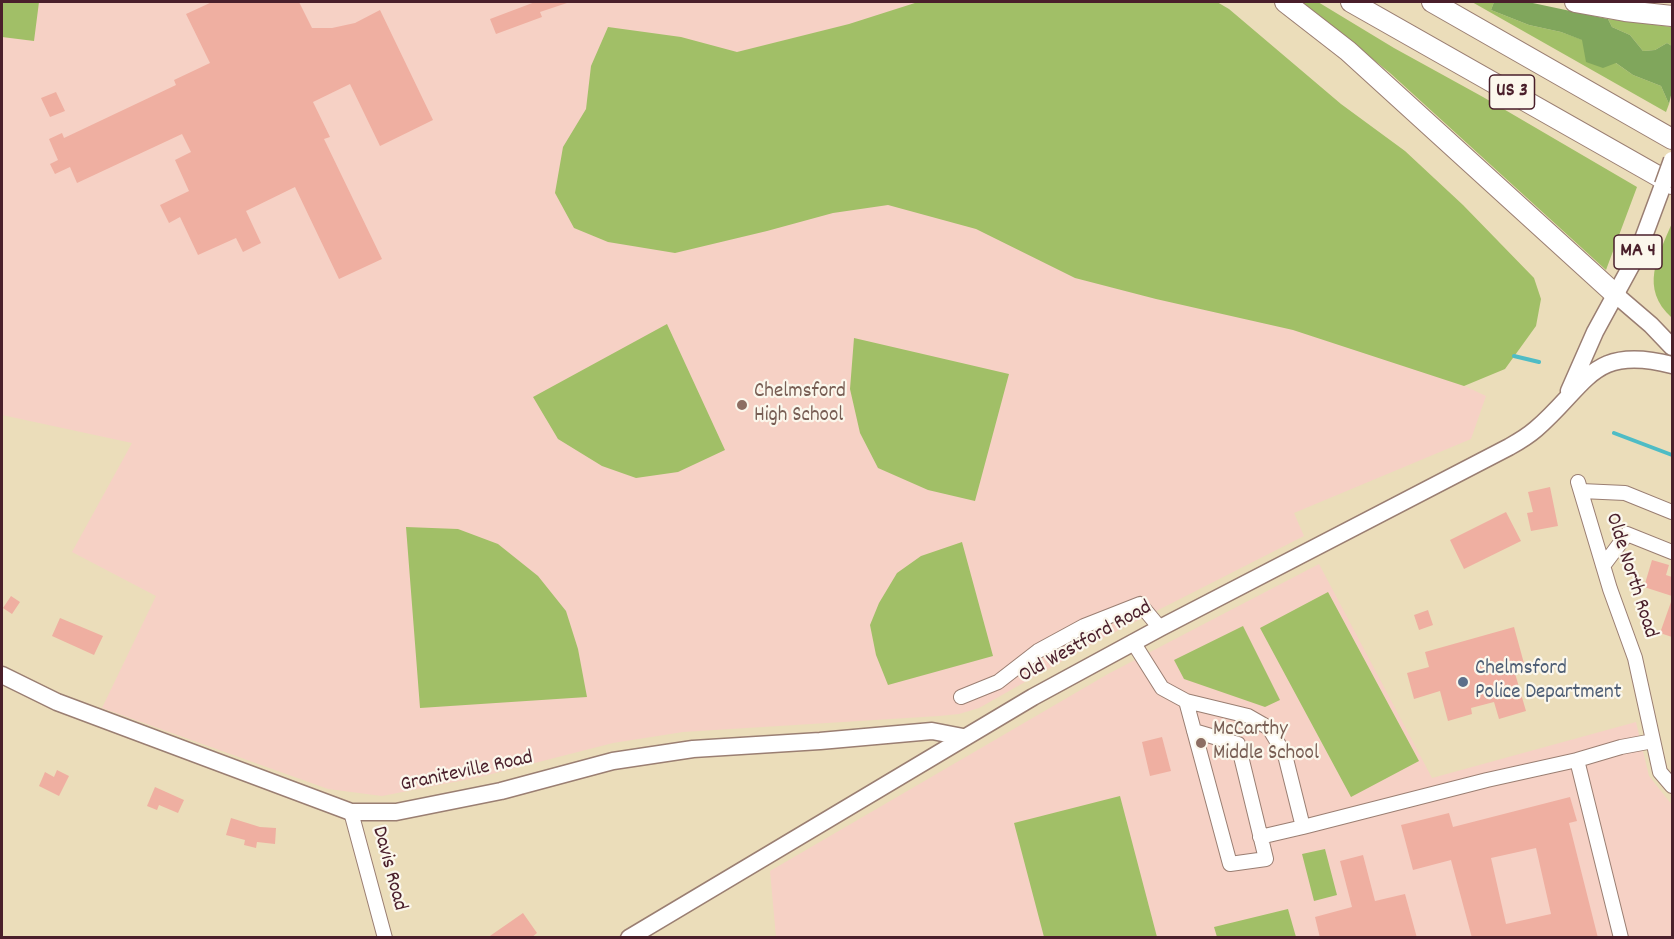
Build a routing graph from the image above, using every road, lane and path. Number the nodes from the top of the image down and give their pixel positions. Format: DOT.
graph roads {
  1 [pos="1285,2"];
  2 [pos="1351,2"];
  3 [pos="1432,2"];
  4 [pos="1575,2"];
  5 [pos="1672,15"];
  6 [pos="1672,140"];
  7 [pos="1672,160"];
  8 [pos="1672,184"];
  9 [pos="1616,295"];
  10 [pos="1672,347"];
  11 [pos="1672,365"];
  12 [pos="1566,398"];
  13 [pos="1672,512"];
  14 [pos="1672,552"];
  15 [pos="1603,566"];
  16 [pos="1160,628"];
  17 [pos="1133,642"];
  18 [pos="2,675"];
  19 [pos="961,697"];
  20 [pos="1186,701"];
  21 [pos="1194,731"];
  22 [pos="963,737"];
  23 [pos="1653,741"];
  24 [pos="1577,760"];
  25 [pos="1672,786"];
  26 [pos="351,812"];
  27 [pos="1303,827"];
  28 [pos="1260,837"];
  29 [pos="385,938"];
  30 [pos="629,938"];
  31 [pos="1621,938"];
  1 -- 9 [label="highway"];
  2 -- 8 [label="highway, US 3"];
  3 -- 6 [label="highway, US 3"];
  4 -- 5 [label="highway"];
  7 -- 9 [label="main road, MA 4, bridge"];
  9 -- 10 [label="main road, MA 4"];
  9 -- 12 [label="main road, Old Westford Road"];
  11 -- 12 [label="main road, Old Westford Road"];
  12 -- 16 [label="main road, Old Westford Road"];
  13 -- 15 [label="street, Olde North Road"];
  14 -- 15 [label="street"];
  15 -- 23 [label="street, Olde North Road"];
  16 -- 17 [label="main road, Old Westford Road"];
  16 -- 19 [label="street"];
  17 -- 20 [label="street"];
  17 -- 22 [label="main road, Old Westford Road"];
  18 -- 26 [label="main road, Graniteville Road"];
  20 -- 21 [label="street"];
  20 -- 27 [label="street"];
  21 -- 28 [label="street"];
  21 -- 28 [label="street"];
  22 -- 26 [label="main road, Graniteville Road"];
  22 -- 30 [label="main road, Old Westford Road"];
  23 -- 24 [label="street"];
  23 -- 25 [label="street, Olde North Road"];
  24 -- 27 [label="street"];
  24 -- 31 [label="street"];
  26 -- 29 [label="street, Davis Road"];
  27 -- 28 [label="street"];
}
